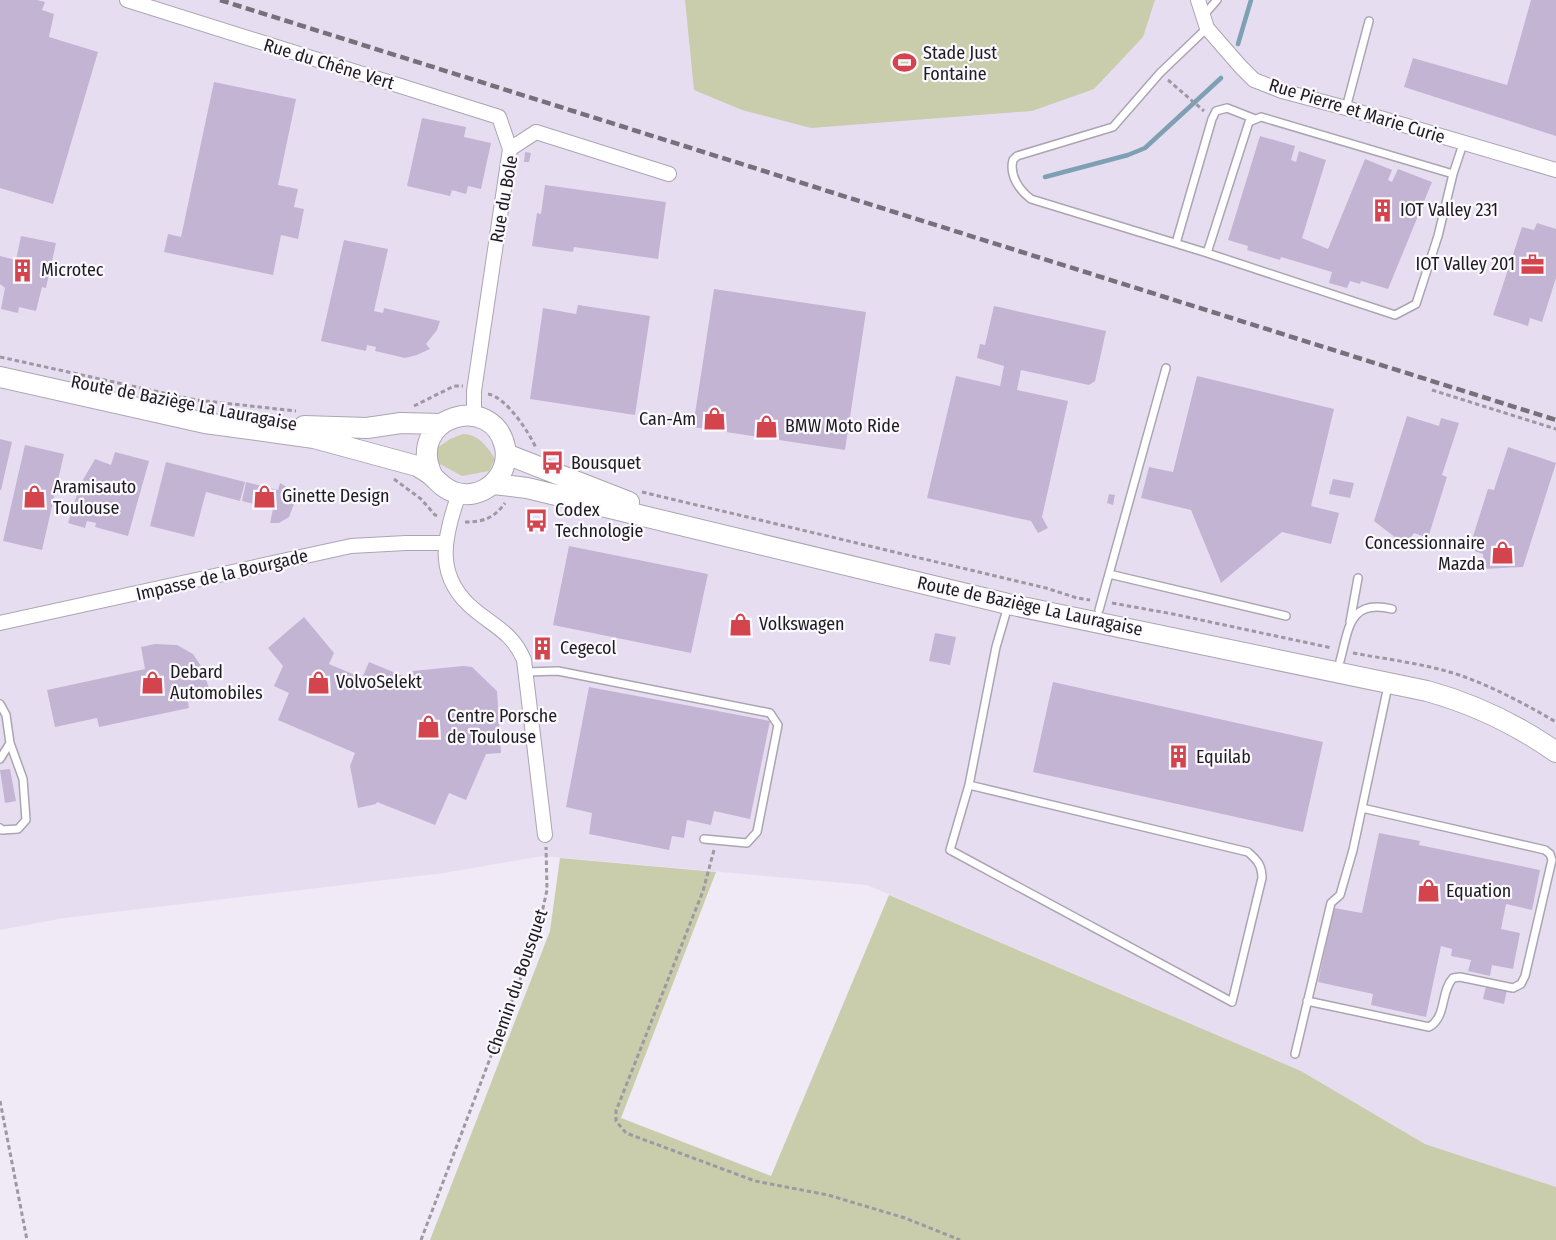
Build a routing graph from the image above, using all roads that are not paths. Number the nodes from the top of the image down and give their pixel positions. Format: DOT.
graph roads {
  1 [pos="127,0"];
  2 [pos="1198,0"];
  3 [pos="1217,0"];
  4 [pos="1369,21"];
  5 [pos="1204,22"];
  6 [pos="1346,108"];
  7 [pos="1255,119"];
  8 [pos="1463,144"];
  9 [pos="510,149"];
  10 [pos="1556,170"];
  11 [pos="669,174"];
  12 [pos="1453,174"];
  13 [pos="1176,243"];
  14 [pos="1207,253"];
  15 [pos="0,366"];
  16 [pos="1166,368"];
  17 [pos="0,377"];
  18 [pos="474,416"];
  19 [pos="441,424"];
  20 [pos="506,454"];
  21 [pos="432,475"];
  22 [pos="494,483"];
  23 [pos="459,494"];
  24 [pos="445,543"];
  25 [pos="1109,574"];
  26 [pos="1358,578"];
  27 [pos="1008,604"];
  28 [pos="1100,606"];
  29 [pos="1392,609"];
  30 [pos="1286,616"];
  31 [pos="1350,622"];
  32 [pos="0,623"];
  33 [pos="1341,656"];
  34 [pos="526,672"];
  35 [pos="1389,683"];
  36 [pos="0,704"];
  37 [pos="1556,736"];
  38 [pos="10,743"];
  39 [pos="1556,753"];
  40 [pos="0,759"];
  41 [pos="969,785"];
  42 [pos="1362,808"];
  43 [pos="0,828"];
  44 [pos="545,835"];
  45 [pos="704,839"];
  46 [pos="1307,1002"];
  47 [pos="1295,1054"];
  1 -- 9 [label="street, Rue du Chêne Vert"];
  2 -- 5 [label="street, Rue Pierre et Marie Curie"];
  3 -- 5 [label="lane"];
  4 -- 6 [label="lane"];
  5 -- 6 [label="street, Rue Pierre et Marie Curie"];
  5 -- 13 [label="lane"];
  6 -- 8 [label="street, Rue Pierre et Marie Curie"];
  7 -- 12 [label="lane"];
  7 -- 13 [label="lane"];
  7 -- 14 [label="lane"];
  8 -- 10 [label="street, Rue Pierre et Marie Curie"];
  8 -- 12 [label="lane"];
  9 -- 11 [label="street, Rue du Bole"];
  9 -- 18 [label="street, Rue du Bole"];
  12 -- 14 [label="lane"];
  13 -- 14 [label="lane"];
  15 -- 19 [label="main road, Route de Baziège La Lauragaise"];
  16 -- 25 [label="lane"];
  17 -- 21 [label="main road, Route de Baziège La Lauragaise"];
  18 -- 19 [label="main road"];
  18 -- 20 [label="main road"];
  19 -- 21 [label="main road"];
  20 -- 22 [label="main road"];
  20 -- 28 [label="main road, Route de Baziège La Lauragaise"];
  21 -- 23 [label="main road"];
  22 -- 23 [label="main road"];
  22 -- 27 [label="main road, Route de Baziège La Lauragaise"];
  23 -- 24 [label="street"];
  24 -- 32 [label="street, Impasse de la Bourgade"];
  24 -- 34 [label="street"];
  25 -- 28 [label="lane"];
  25 -- 30 [label="lane"];
  26 -- 31 [label="lane"];
  27 -- 35 [label="main road, Route de Baziège La Lauragaise"];
  27 -- 41 [label="lane"];
  28 -- 33 [label="main road, Route de Baziège La Lauragaise"];
  29 -- 31 [label="lane"];
  31 -- 33 [label="lane"];
  33 -- 37 [label="main road, Route de Baziège La Lauragaise"];
  34 -- 44 [label="street"];
  34 -- 45 [label="lane"];
  35 -- 39 [label="main road, Route de Baziège La Lauragaise"];
  35 -- 42 [label="lane"];
  36 -- 38 [label="lane"];
  38 -- 40 [label="lane"];
  38 -- 43 [label="lane"];
  41 -- 41 [label="lane"];
  42 -- 46 [label="lane"];
  42 -- 46 [label="lane"];
  46 -- 47 [label="lane"];
}
